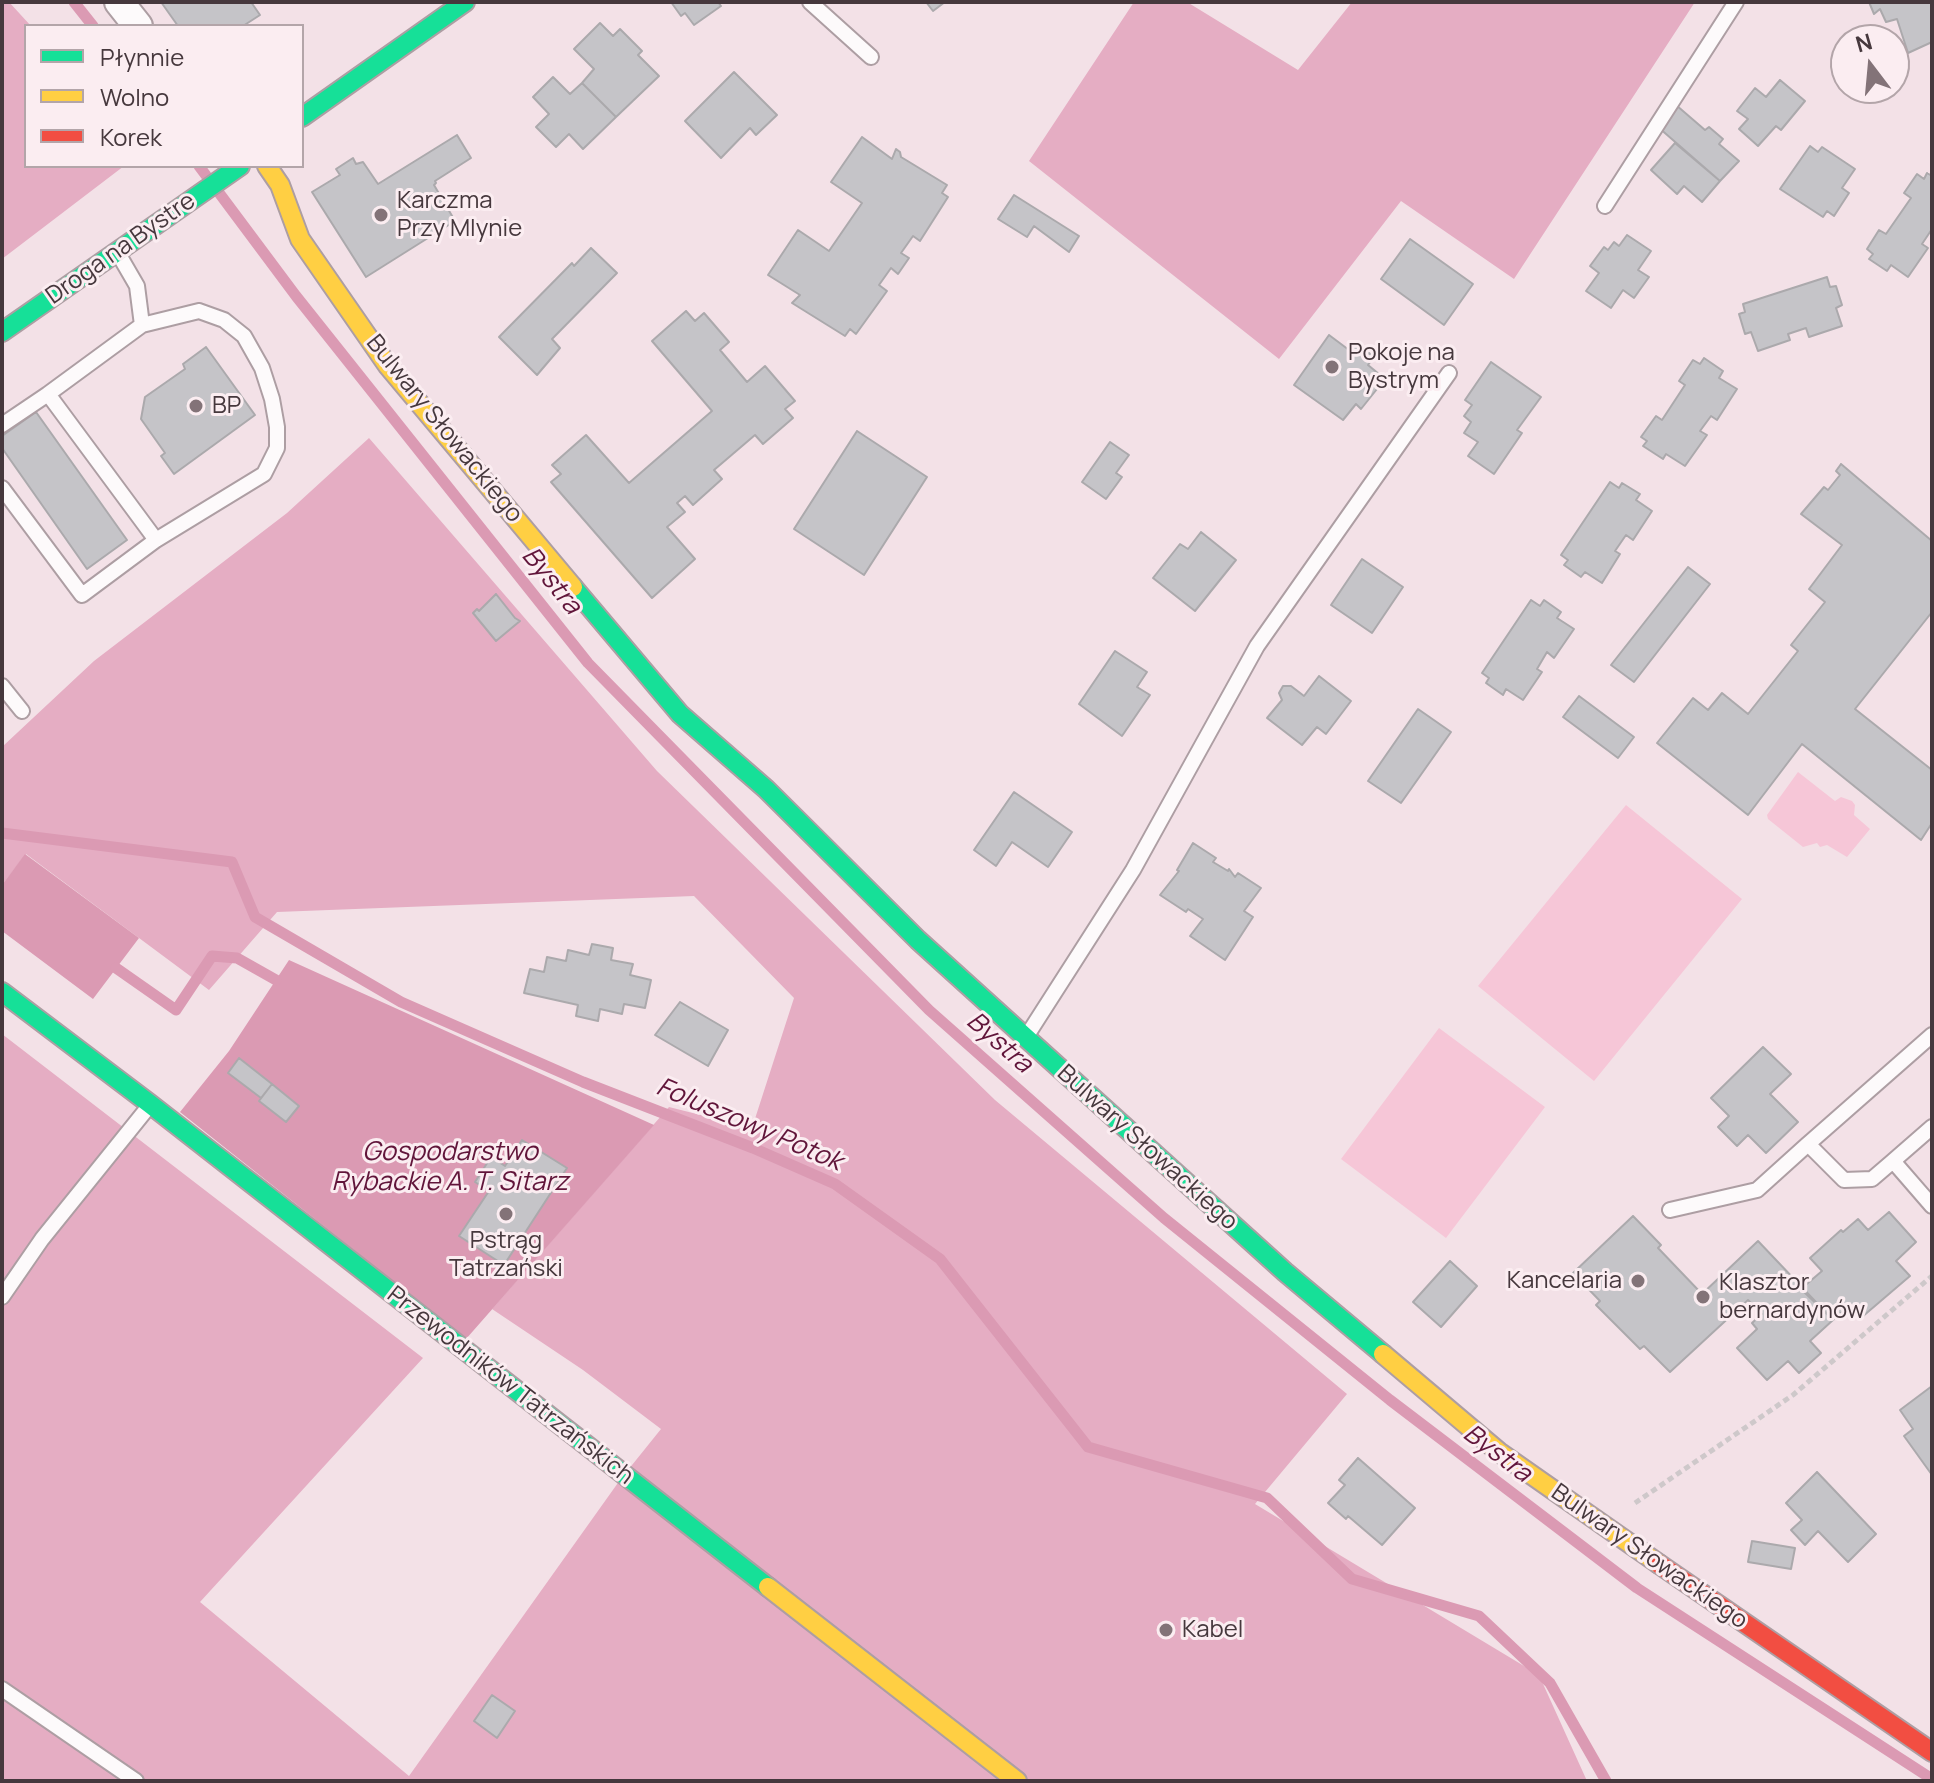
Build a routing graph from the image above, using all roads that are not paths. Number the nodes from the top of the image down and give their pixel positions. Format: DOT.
graph roads {
  1 [pos="119,2"];
  2 [pos="465,2"];
  3 [pos="810,2"];
  4 [pos="1736,2"];
  5 [pos="136,24"];
  6 [pos="871,57"];
  7 [pos="304,116"];
  8 [pos="237,168"];
  9 [pos="268,168"];
  10 [pos="1605,206"];
  11 [pos="117,251"];
  12 [pos="142,325"];
  13 [pos="2,332"];
  14 [pos="1449,373"];
  15 [pos="48,394"];
  16 [pos="2,425"];
  17 [pos="2,488"];
  18 [pos="156,540"];
  19 [pos="2,686"];
  20 [pos="22,711"];
  21 [pos="2,992"];
  22 [pos="1932,1035"];
  23 [pos="1025,1038"];
  24 [pos="150,1104"];
  25 [pos="1932,1127"];
  26 [pos="1808,1144"];
  27 [pos="1893,1161"];
  28 [pos="1932,1206"];
  29 [pos="1670,1210"];
  30 [pos="2,1297"];
  31 [pos="2,1689"];
  32 [pos="1932,1752"];
  33 [pos="136,1781"];
  34 [pos="1017,1781"];
  1 -- 5 [label="street"];
  2 -- 7 [label="street"];
  3 -- 6 [label="lane"];
  4 -- 10 [label="lane"];
  8 -- 11 [label="street, Droga na Bystre"];
  9 -- 23 [label="street, Bulwary Słowackiego"];
  11 -- 12 [label="lane"];
  11 -- 13 [label="street, Droga na Bystre"];
  12 -- 15 [label="lane"];
  12 -- 18 [label="lane"];
  14 -- 23 [label="lane"];
  15 -- 16 [label="lane"];
  15 -- 18 [label="lane"];
  17 -- 18 [label="lane"];
  19 -- 20 [label="lane"];
  21 -- 24 [label="street, Przewodników Tatrzańskich"];
  22 -- 26 [label="lane"];
  23 -- 32 [label="street, Bulwary Słowackiego"];
  24 -- 30 [label="lane"];
  24 -- 34 [label="street, Przewodników Tatrzańskich"];
  25 -- 27 [label="lane"];
  26 -- 27 [label="lane"];
  26 -- 29 [label="lane"];
  27 -- 28 [label="lane"];
  31 -- 33 [label="lane"];
}
